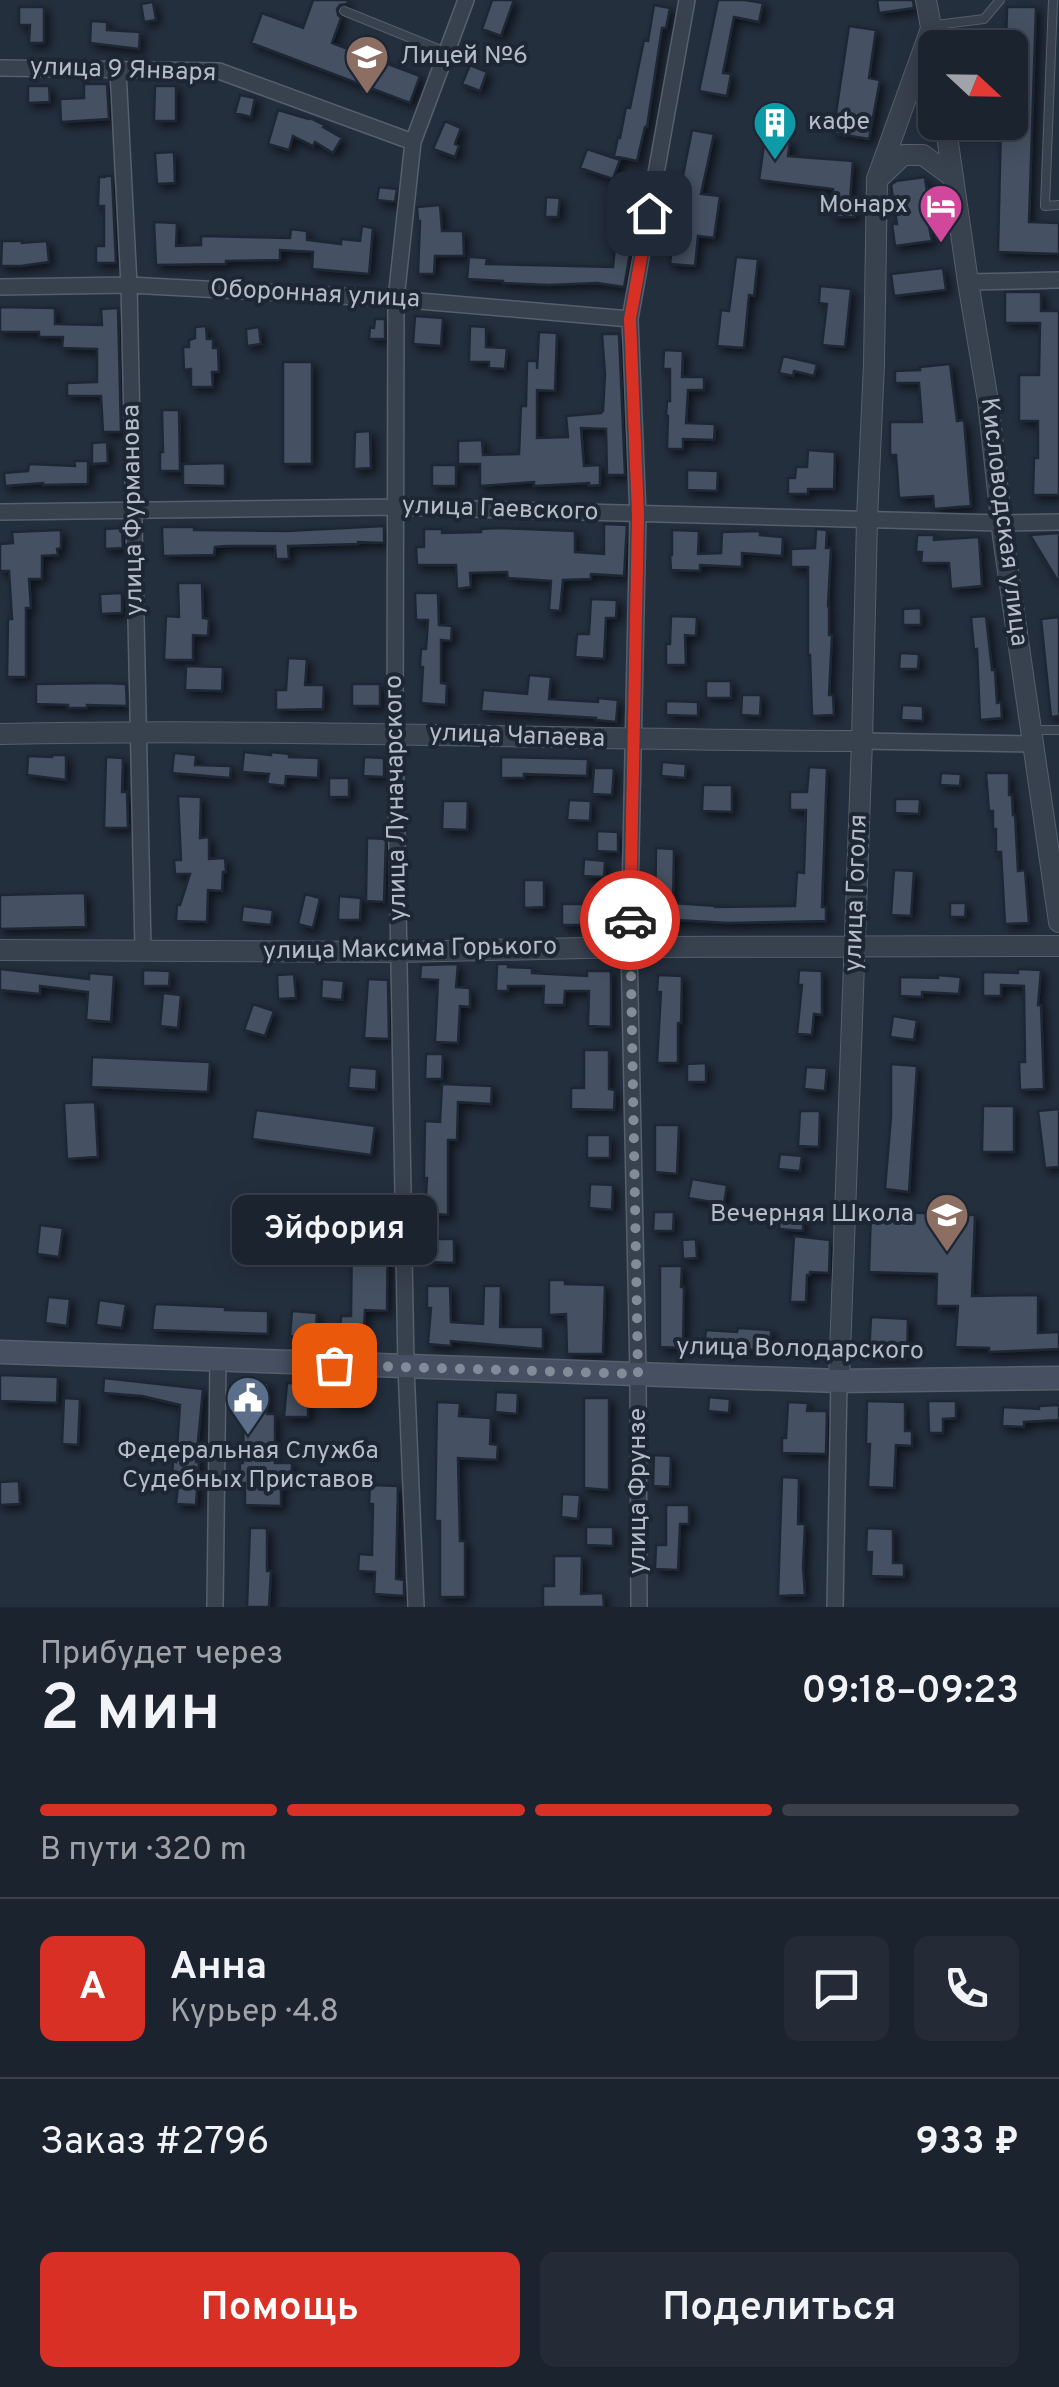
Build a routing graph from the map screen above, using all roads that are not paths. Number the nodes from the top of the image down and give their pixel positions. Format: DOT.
graph roads {
  1 [pos="466,0"];
  2 [pos="687,0"];
  3 [pos="926,0"];
  4 [pos="1000,0"];
  5 [pos="1053,0"];
  6 [pos="344,12"];
  7 [pos="932,26"];
  8 [pos="932,30"];
  9 [pos="448,53"];
  10 [pos="0,68"];
  11 [pos="118,70"];
  12 [pos="948,140"];
  13 [pos="413,142"];
  14 [pos="953,177"];
  15 [pos="877,180"];
  16 [pos="1059,206"];
  17 [pos="1059,280"];
  18 [pos="968,282"];
  19 [pos="129,286"];
  20 [pos="0,287"];
  21 [pos="396,298"];
  22 [pos="630,319"];
  23 [pos="395,507"];
  24 [pos="134,510"];
  25 [pos="0,512"];
  26 [pos="638,515"];
  27 [pos="868,519"];
  28 [pos="1059,522"];
  29 [pos="1002,523"];
  30 [pos="1059,730"];
  31 [pos="140,731"];
  32 [pos="0,734"];
  33 [pos="395,734"];
  34 [pos="1033,737"];
  35 [pos="633,740"];
  36 [pos="862,742"];
  37 [pos="1059,919"];
  38 [pos="629,946"];
  39 [pos="855,946"];
  40 [pos="1059,946"];
  41 [pos="0,950"];
  42 [pos="143,950"];
  43 [pos="399,952"];
  44 [pos="0,1352"];
  45 [pos="218,1360"];
  46 [pos="406,1367"];
  47 [pos="638,1374"];
  48 [pos="1059,1378"];
  49 [pos="839,1381"];
  50 [pos="215,1607"];
  51 [pos="416,1607"];
  52 [pos="639,1607"];
  53 [pos="835,1607"];
  1 -- 9 [label="street, улица Луначарского"];
  2 -- 22 [label="street, улица Фрунзе"];
  3 -- 7 [label="street"];
  4 -- 7 [label="lane"];
  5 -- 16 [label="lane"];
  6 -- 9 [label="lane"];
  7 -- 8 [label="street"];
  7 -- 15 [label="street, улица Гоголя"];
  9 -- 13 [label="street, улица Луначарского"];
  10 -- 11 [label="street, улица 9 Января"];
  11 -- 13 [label="street, улица 9 Января"];
  11 -- 19 [label="street, улица Фурманова"];
  12 -- 14 [label="street, Кисловодская улица"];
  13 -- 21 [label="street, улица Луначарского"];
  14 -- 15 [label="street"];
  14 -- 18 [label="street, Кисловодская улица"];
  15 -- 27 [label="street, улица Гоголя"];
  17 -- 18 [label="street"];
  18 -- 29 [label="street, Кисловодская улица"];
  19 -- 20 [label="street, Оборонная улица"];
  19 -- 21 [label="street, Оборонная улица"];
  19 -- 24 [label="street, улица Фурманова"];
  21 -- 22 [label="street, Оборонная улица"];
  21 -- 23 [label="street, улица Луначарского"];
  22 -- 26 [label="street, улица Фрунзе"];
  23 -- 24 [label="street, улица Гаевского"];
  23 -- 26 [label="street, улица Гаевского"];
  23 -- 33 [label="street, улица Луначарского"];
  24 -- 25 [label="street, улица Гаевского"];
  24 -- 31 [label="street, улица Фурманова"];
  26 -- 27 [label="street, улица Гаевского"];
  26 -- 35 [label="street, улица Фрунзе"];
  27 -- 29 [label="street, улица Гаевского"];
  27 -- 36 [label="street, улица Гоголя"];
  28 -- 29 [label="street, улица Гаевского"];
  29 -- 34 [label="street, Кисловодская улица"];
  30 -- 34 [label="lane"];
  31 -- 32 [label="street, улица Чапаева"];
  31 -- 33 [label="street, улица Чапаева"];
  31 -- 42 [label="street, улица Фурманова"];
  33 -- 35 [label="street, улица Чапаева"];
  33 -- 43 [label="street, улица Луначарского"];
  34 -- 36 [label="street, улица Чапаева"];
  34 -- 37 [label="street, Кисловодская улица"];
  35 -- 36 [label="street, улица Чапаева"];
  35 -- 38 [label="street, улица Фрунзе"];
  36 -- 39 [label="street, улица Гоголя"];
  38 -- 39 [label="street, улица Максима Горького"];
  38 -- 43 [label="street, улица Максима Горького"];
  38 -- 47 [label="street, улица Фрунзе"];
  39 -- 40 [label="street, улица Максима Горького"];
  39 -- 49 [label="street, улица Гоголя"];
  41 -- 42 [label="street, улица Максима Горького"];
  42 -- 43 [label="street, улица Максима Горького"];
  43 -- 46 [label="street, улица Луначарского"];
  44 -- 45 [label="main road, улица Володарского"];
  45 -- 46 [label="main road, улица Володарского"];
  45 -- 50 [label="street"];
  46 -- 47 [label="main road, улица Володарского"];
  46 -- 51 [label="street, улица Луначарского"];
  47 -- 49 [label="main road, улица Володарского"];
  47 -- 52 [label="street, улица Фрунзе"];
  48 -- 49 [label="main road, улица Володарского"];
  49 -- 53 [label="street, улица Гоголя"];
}
